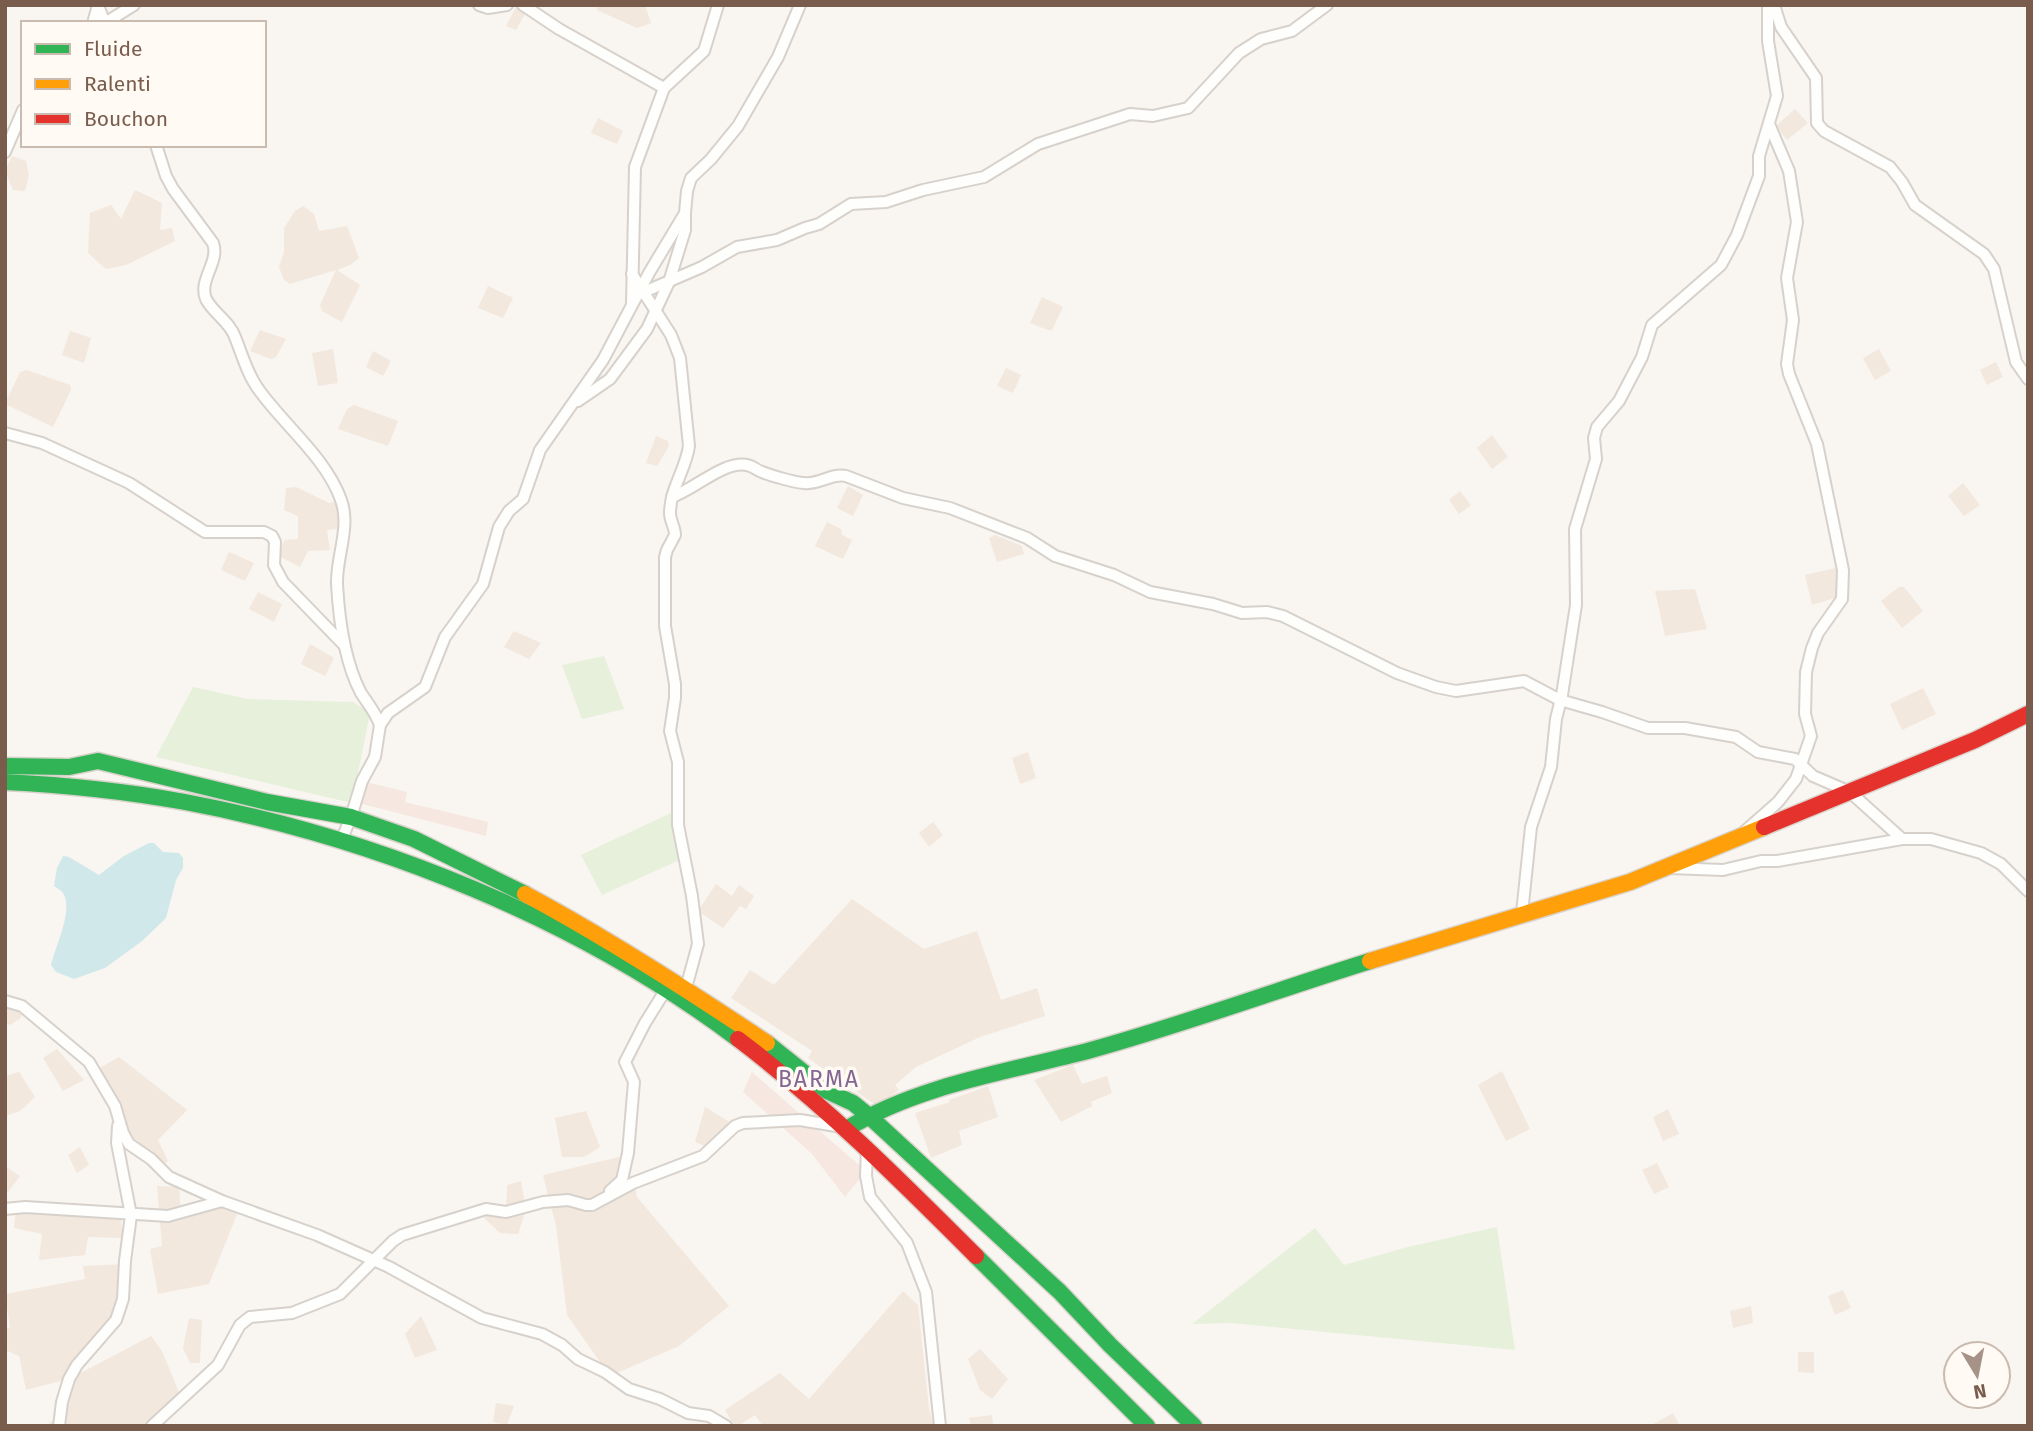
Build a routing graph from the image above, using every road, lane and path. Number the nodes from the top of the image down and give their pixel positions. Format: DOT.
graph roads {
  1 [pos="134,5"];
  2 [pos="479,5"];
  3 [pos="507,5"];
  4 [pos="523,5"];
  5 [pos="718,5"];
  6 [pos="800,5"];
  7 [pos="1327,5"];
  8 [pos="1768,5"];
  9 [pos="1774,5"];
  10 [pos="108,21"];
  11 [pos="664,88"];
  12 [pos="21,115"];
  13 [pos="1769,124"];
  14 [pos="157,147"];
  15 [pos="5,152"];
  16 [pos="685,213"];
  17 [pos="632,274"];
  18 [pos="669,282"];
  19 [pos="641,291"];
  20 [pos="632,305"];
  21 [pos="655,309"];
  22 [pos="2028,379"];
  23 [pos="572,406"];
  24 [pos="5,433"];
  25 [pos="672,497"];
  26 [pos="346,648"];
  27 [pos="1560,700"];
  28 [pos="2028,714"];
  29 [pos="380,725"];
  30 [pos="1801,765"];
  31 [pos="5,766"];
  32 [pos="5,782"];
  33 [pos="1850,792"];
  34 [pos="351,817"];
  35 [pos="1735,839"];
  36 [pos="1902,839"];
  37 [pos="341,841"];
  38 [pos="1667,868"];
  39 [pos="2028,891"];
  40 [pos="1522,913"];
  41 [pos="686,988"];
  42 [pos="665,991"];
  43 [pos="5,1001"];
  44 [pos="118,1116"];
  45 [pos="869,1116"];
  46 [pos="848,1128"];
  47 [pos="867,1147"];
  48 [pos="603,1199"];
  49 [pos="222,1201"];
  50 [pos="5,1209"];
  51 [pos="131,1215"];
  52 [pos="375,1261"];
  53 [pos="59,1426"];
  54 [pos="152,1426"];
  55 [pos="726,1426"];
  56 [pos="940,1426"];
  57 [pos="1147,1426"];
  58 [pos="1194,1426"];
  1 -- 10 [label="street"];
  2 -- 3 [label="street"];
  4 -- 11 [label="street"];
  5 -- 11 [label="street"];
  6 -- 16 [label="street"];
  7 -- 18 [label="street"];
  8 -- 13 [label="street"];
  9 -- 22 [label="street"];
  11 -- 17 [label="street"];
  12 -- 15 [label="street"];
  13 -- 27 [label="street"];
  13 -- 30 [label="street"];
  14 -- 26 [label="street"];
  16 -- 18 [label="street"];
  16 -- 19 [label="street"];
  17 -- 19 [label="street"];
  17 -- 20 [label="street"];
  18 -- 19 [label="street"];
  18 -- 21 [label="street"];
  19 -- 20 [label="street"];
  19 -- 21 [label="street"];
  20 -- 23 [label="street"];
  21 -- 23 [label="street"];
  21 -- 25 [label="street"];
  23 -- 29 [label="street"];
  24 -- 26 [label="street"];
  25 -- 27 [label="street"];
  25 -- 41 [label="street"];
  26 -- 29 [label="street"];
  27 -- 30 [label="street"];
  27 -- 40 [label="street"];
  28 -- 33 [label="street"];
  29 -- 34 [label="street"];
  30 -- 33 [label="street"];
  30 -- 35 [label="street"];
  31 -- 34 [label="street"];
  32 -- 37 [label="street"];
  33 -- 35 [label="street"];
  33 -- 36 [label="street"];
  34 -- 37 [label="street"];
  34 -- 41 [label="street"];
  35 -- 38 [label="street"];
  36 -- 38 [label="street"];
  36 -- 39 [label="street"];
  37 -- 42 [label="street"];
  38 -- 40 [label="street"];
  40 -- 45 [label="street"];
  41 -- 45 [label="street"];
  42 -- 46 [label="street"];
  42 -- 48 [label="street"];
  43 -- 44 [label="street"];
  44 -- 49 [label="street"];
  44 -- 51 [label="street"];
  45 -- 46 [label="street"];
  45 -- 58 [label="street"];
  46 -- 47 [label="street"];
  46 -- 48 [label="street"];
  47 -- 56 [label="street"];
  47 -- 57 [label="street"];
  48 -- 52 [label="street"];
  49 -- 51 [label="street"];
  49 -- 52 [label="street"];
  50 -- 51 [label="street"];
  51 -- 53 [label="street"];
  52 -- 54 [label="street"];
  52 -- 55 [label="street"];
}
